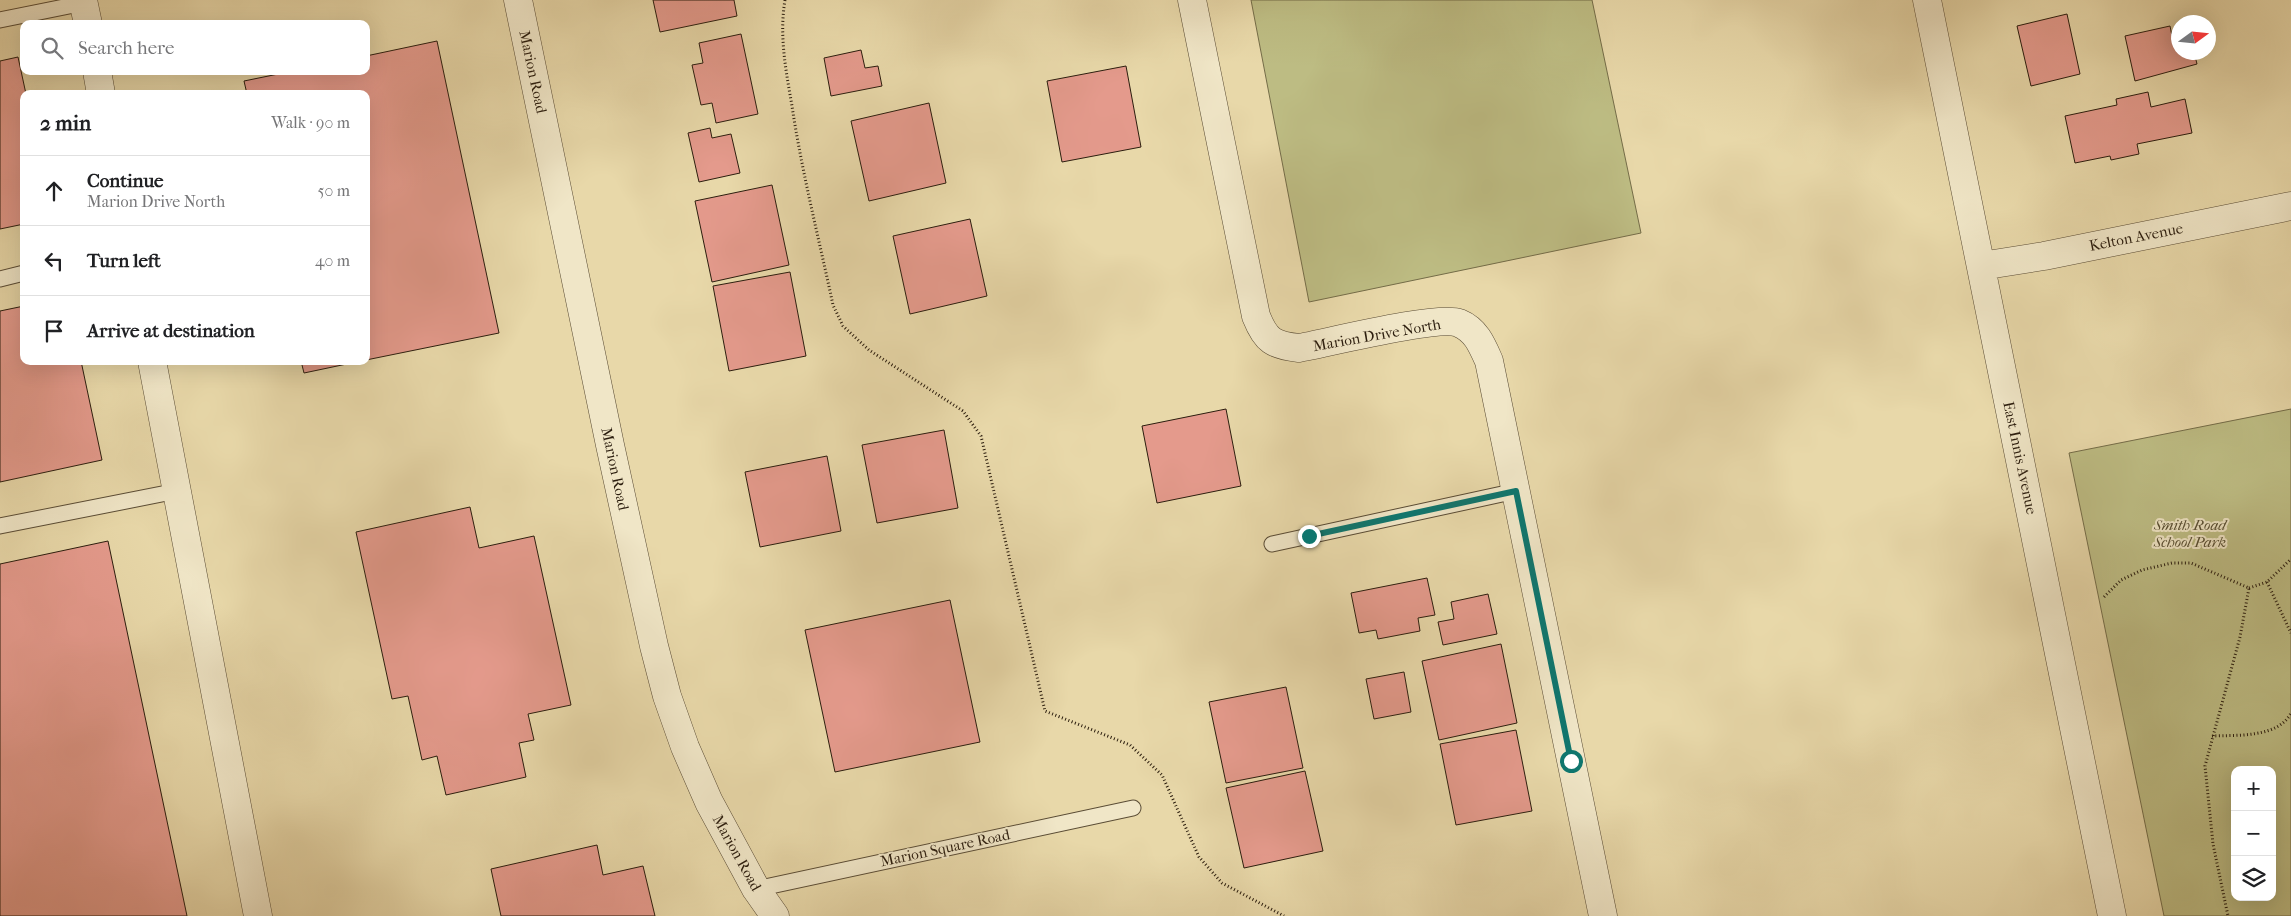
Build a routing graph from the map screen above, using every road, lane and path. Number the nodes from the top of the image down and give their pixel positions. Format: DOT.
graph roads {
  1 [pos="518,0"];
  2 [pos="785,0"];
  3 [pos="1192,0"];
  4 [pos="1927,0"];
  5 [pos="85,9"];
  6 [pos="0,20"];
  7 [pos="98,75"];
  8 [pos="100,90"];
  9 [pos="2291,206"];
  10 [pos="1981,266"];
  11 [pos="20,275"];
  12 [pos="0,279"];
  13 [pos="153,365"];
  14 [pos="1516,491"];
  15 [pos="177,492"];
  16 [pos="0,526"];
  17 [pos="1272,544"];
  18 [pos="2291,559"];
  19 [pos="2267,582"];
  20 [pos="2249,588"];
  21 [pos="2104,597"];
  22 [pos="2291,633"];
  23 [pos="2291,713"];
  24 [pos="2212,736"];
  25 [pos="1133,808"];
  26 [pos="756,889"];
  27 [pos="258,916"];
  28 [pos="775,916"];
  29 [pos="1284,916"];
  30 [pos="1603,916"];
  31 [pos="2112,916"];
  32 [pos="2228,916"];
  1 -- 26 [label="street, Marion Road"];
  2 -- 29 [label="path"];
  3 -- 14 [label="street, Marion Drive North"];
  4 -- 10 [label="street, East Innis Avenue"];
  5 -- 6 [label="lane"];
  7 -- 8 [label="street"];
  9 -- 10 [label="street, Kelton Avenue"];
  10 -- 31 [label="street, East Innis Avenue"];
  11 -- 12 [label="lane"];
  13 -- 15 [label="street"];
  14 -- 17 [label="lane"];
  14 -- 30 [label="street, Marion Drive North"];
  15 -- 16 [label="lane"];
  15 -- 27 [label="street"];
  18 -- 19 [label="path"];
  19 -- 20 [label="path"];
  19 -- 22 [label="path"];
  20 -- 21 [label="path"];
  20 -- 24 [label="path"];
  23 -- 24 [label="path"];
  24 -- 32 [label="path"];
  25 -- 26 [label="lane, Marion Square Road"];
  26 -- 28 [label="street, Marion Road"];
}
